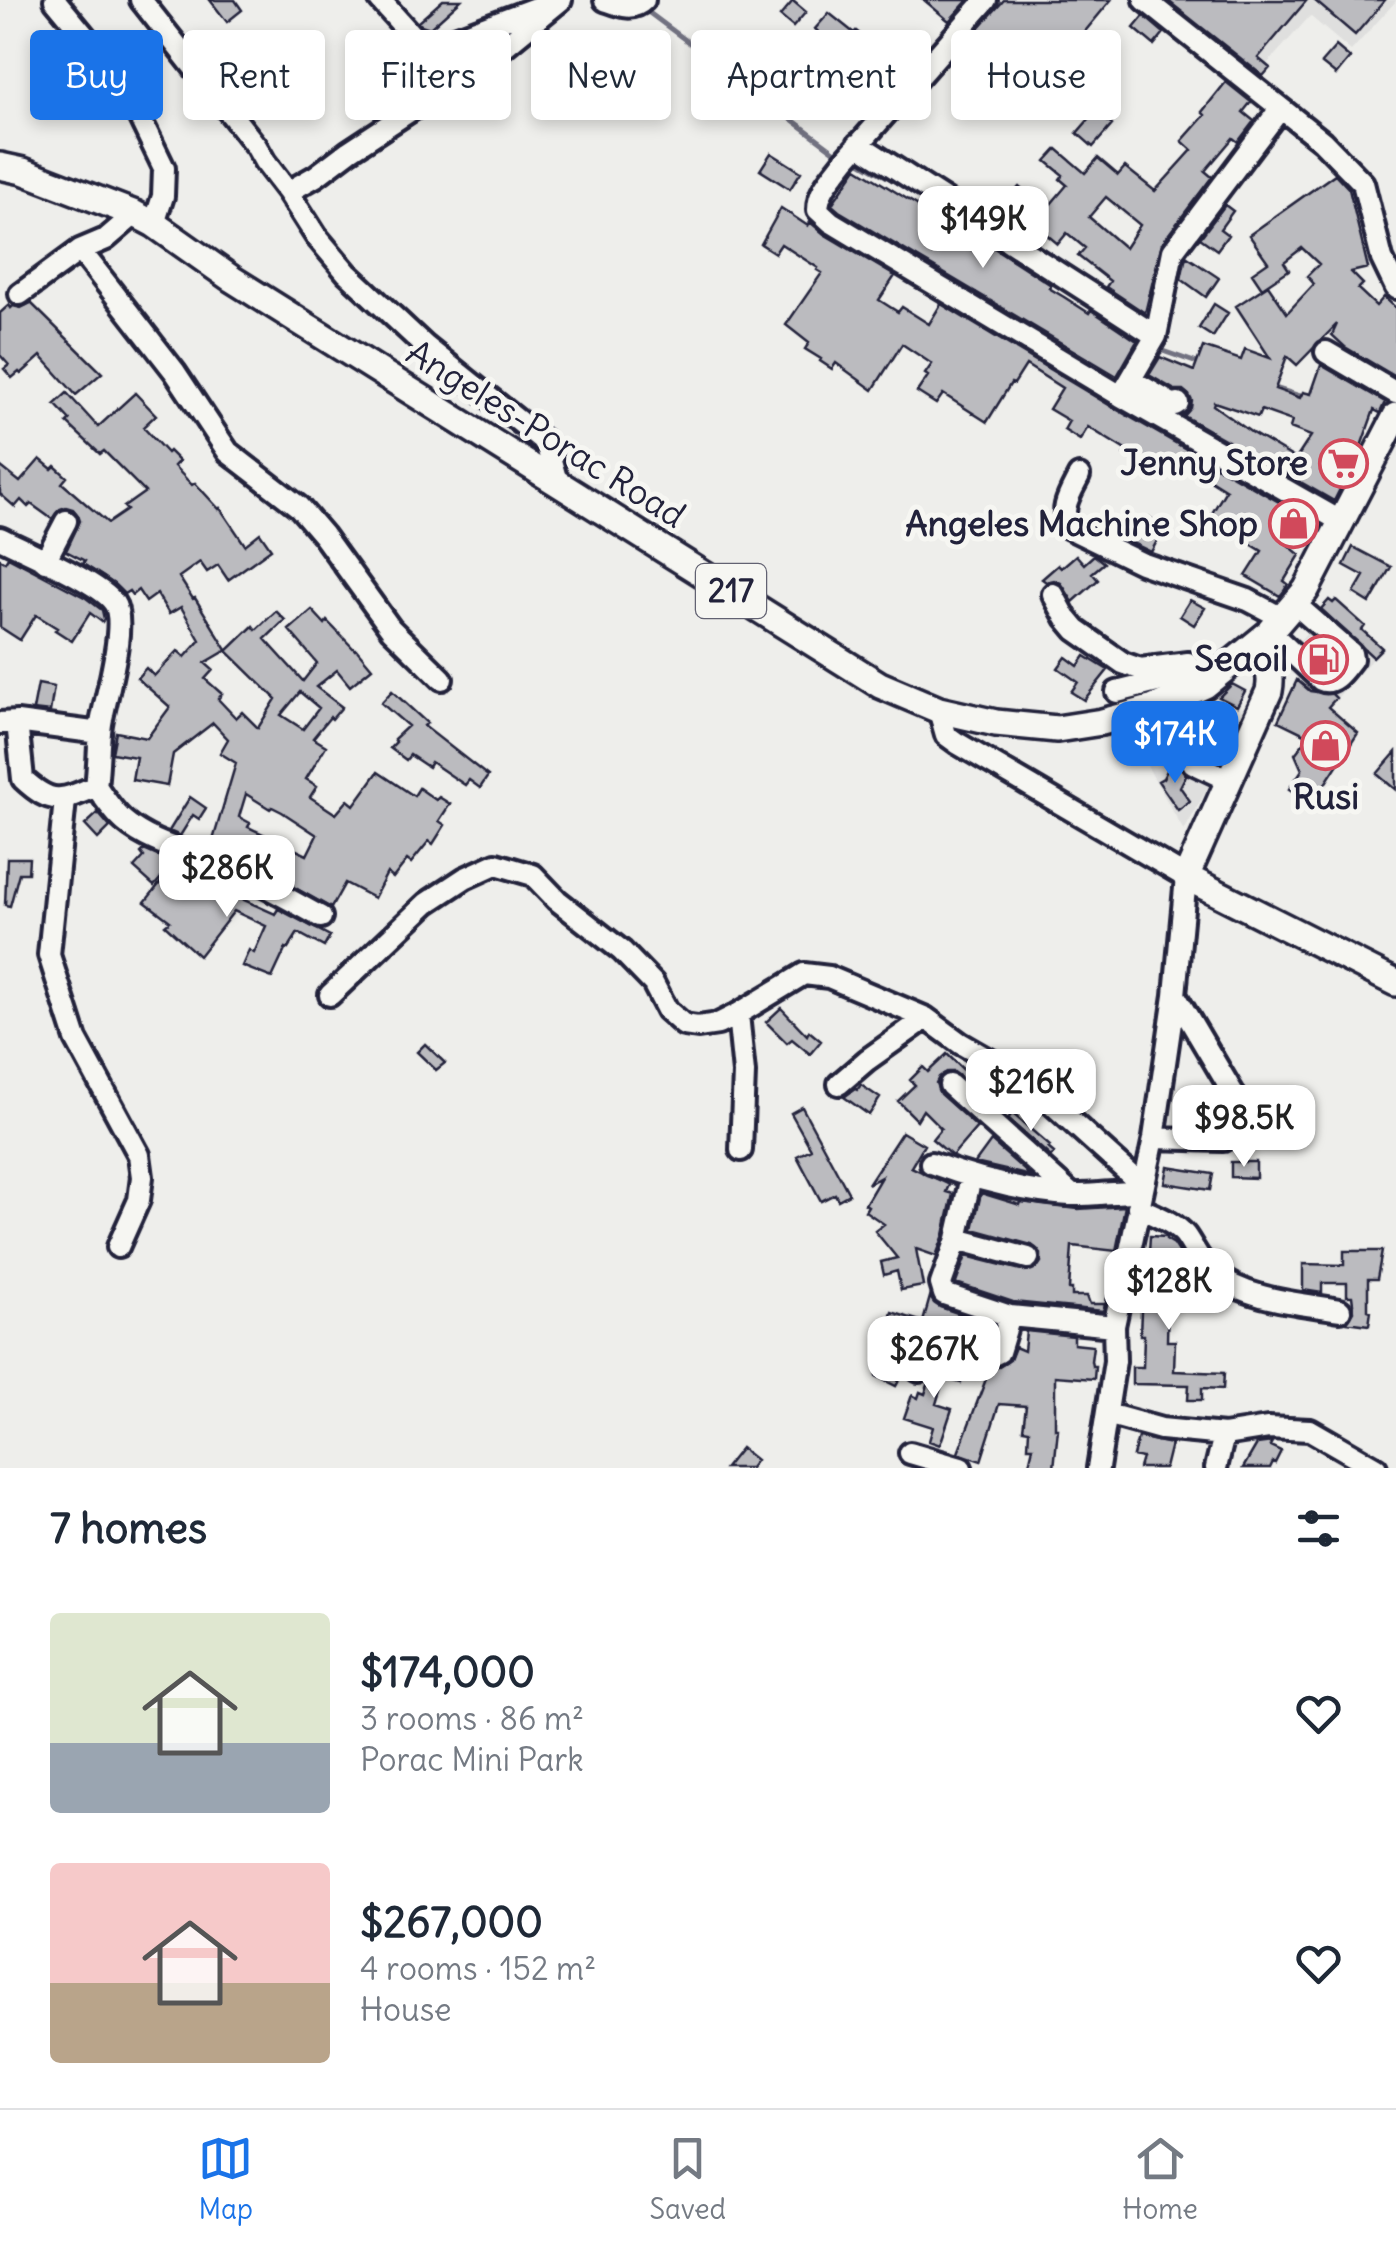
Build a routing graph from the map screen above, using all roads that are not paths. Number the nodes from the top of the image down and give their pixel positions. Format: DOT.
graph roads {
  1 [pos="55,0"];
  2 [pos="141,0"];
  3 [pos="380,0"];
  4 [pos="559,0"];
  5 [pos="605,0"];
  6 [pos="644,0"];
  7 [pos="986,0"];
  8 [pos="1146,0"];
  9 [pos="1280,109"];
  10 [pos="858,144"];
  11 [pos="0,166"];
  12 [pos="288,192"];
  13 [pos="144,219"];
  14 [pos="80,250"];
  15 [pos="1396,288"];
  16 [pos="20,294"];
  17 [pos="1156,336"];
  18 [pos="1326,352"];
  19 [pos="1126,388"];
  20 [pos="1396,393"];
  21 [pos="1178,403"];
  22 [pos="1396,416"];
  23 [pos="1079,476"];
  24 [pos="558,482"];
  25 [pos="66,521"];
  26 [pos="1342,522"];
  27 [pos="0,538"];
  28 [pos="45,561"];
  29 [pos="1052,594"];
  30 [pos="1275,625"];
  31 [pos="1199,676"];
  32 [pos="442,679"];
  33 [pos="1117,692"];
  34 [pos="939,710"];
  35 [pos="1141,712"];
  36 [pos="8,722"];
  37 [pos="100,733"];
  38 [pos="1228,780"];
  39 [pos="96,786"];
  40 [pos="64,800"];
  41 [pos="1186,876"];
  42 [pos="321,917"];
  43 [pos="1396,984"];
  44 [pos="330,995"];
  45 [pos="1176,995"];
  46 [pos="738,1014"];
  47 [pos="926,1018"];
  48 [pos="839,1084"];
  49 [pos="950,1085"];
  50 [pos="1154,1138"];
  51 [pos="741,1150"];
  52 [pos="932,1163"];
  53 [pos="970,1177"];
  54 [pos="1072,1195"];
  55 [pos="1141,1195"];
  56 [pos="958,1239"];
  57 [pos="118,1246"];
  58 [pos="1028,1258"];
  59 [pos="1340,1310"];
  60 [pos="1010,1316"];
  61 [pos="1114,1326"];
  62 [pos="918,1371"];
  63 [pos="1107,1414"];
  64 [pos="1224,1436"];
  65 [pos="910,1453"];
  66 [pos="1350,1460"];
  67 [pos="961,1468"];
  68 [pos="1098,1468"];
  69 [pos="1216,1468"];
  70 [pos="1376,1468"];
  1 -- 13 [label="street"];
  2 -- 12 [label="street"];
  3 -- 4 [label="street"];
  4 -- 12 [label="street"];
  5 -- 6 [label="street"];
  7 -- 10 [label="street"];
  8 -- 9 [label="street"];
  9 -- 15 [label="street"];
  9 -- 17 [label="street"];
  10 -- 17 [label="street"];
  10 -- 19 [label="street"];
  11 -- 13 [label="main road, Angeles-Porac Road / 217"];
  12 -- 24 [label="street"];
  13 -- 14 [label="street"];
  13 -- 24 [label="main road, Angeles-Porac Road / 217"];
  14 -- 16 [label="street"];
  14 -- 32 [label="street"];
  17 -- 19 [label="street"];
  18 -- 20 [label="street"];
  19 -- 21 [label="street"];
  19 -- 26 [label="street"];
  22 -- 26 [label="main road, Angeles-Porac Road / 217"];
  23 -- 30 [label="street"];
  24 -- 34 [label="main road, Angeles-Porac Road / 217"];
  25 -- 28 [label="street"];
  26 -- 30 [label="main road, Angeles-Porac Road / 217"];
  27 -- 28 [label="street"];
  28 -- 37 [label="street"];
  29 -- 31 [label="street"];
  30 -- 31 [label="main road, Angeles-Porac Road / 217"];
  30 -- 38 [label="main road"];
  31 -- 33 [label="street"];
  31 -- 35 [label="main road, Angeles-Porac Road / 217"];
  34 -- 35 [label="main road, Angeles-Porac Road / 217"];
  34 -- 41 [label="street"];
  35 -- 38 [label="street"];
  36 -- 37 [label="street"];
  36 -- 40 [label="street"];
  37 -- 39 [label="street"];
  38 -- 41 [label="main road"];
  39 -- 40 [label="street"];
  39 -- 42 [label="street"];
  40 -- 57 [label="street"];
  41 -- 43 [label="main road"];
  41 -- 45 [label="street"];
  44 -- 46 [label="street"];
  45 -- 50 [label="street"];
  45 -- 50 [label="street"];
  46 -- 47 [label="street"];
  46 -- 51 [label="street"];
  47 -- 48 [label="street"];
  47 -- 55 [label="street"];
  49 -- 54 [label="street"];
  50 -- 55 [label="street"];
  52 -- 53 [label="street"];
  53 -- 54 [label="street"];
  53 -- 56 [label="street"];
  54 -- 55 [label="street"];
  55 -- 59 [label="street"];
  55 -- 61 [label="street"];
  56 -- 58 [label="street"];
  56 -- 60 [label="street"];
  60 -- 61 [label="street"];
  60 -- 62 [label="street"];
  61 -- 63 [label="street"];
  63 -- 64 [label="street"];
  63 -- 68 [label="street"];
  64 -- 66 [label="street"];
  64 -- 69 [label="street"];
  65 -- 67 [label="street"];
  66 -- 70 [label="street"];
}
